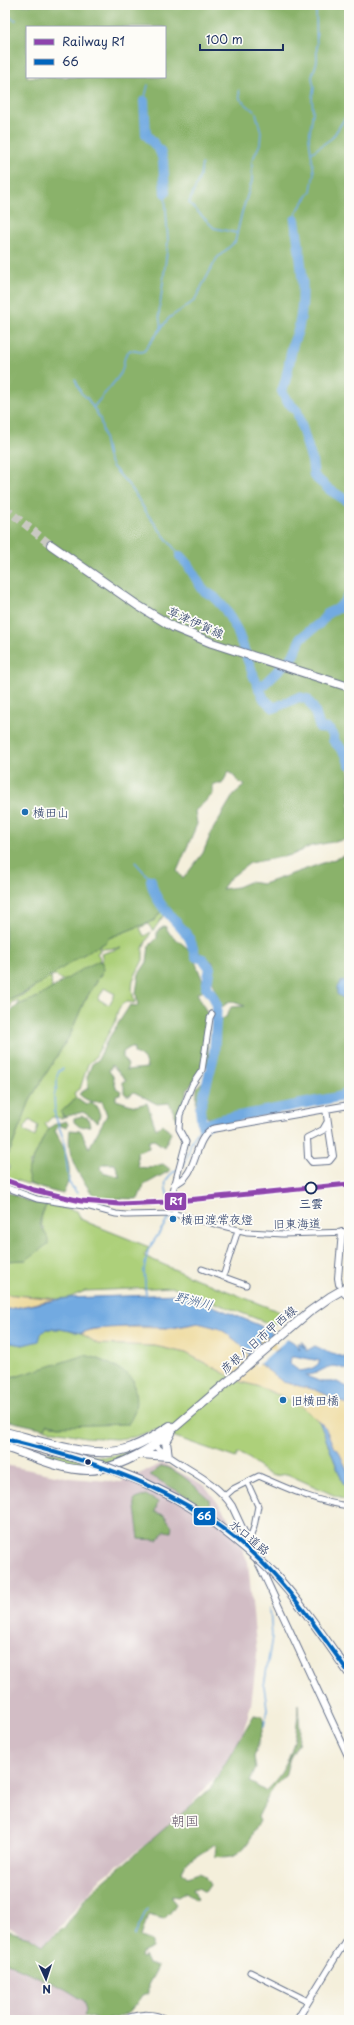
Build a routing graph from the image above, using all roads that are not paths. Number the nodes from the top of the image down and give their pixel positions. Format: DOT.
graph roads {
  1 [pos="51,545"];
  2 [pos="349,687"];
  3 [pos="212,1014"];
  4 [pos="349,1105"];
  5 [pos="326,1109"];
  6 [pos="327,1123"];
  7 [pos="319,1133"];
  8 [pos="331,1144"];
  9 [pos="174,1184"];
  10 [pos="5,1187"];
  11 [pos="173,1214"];
  12 [pos="238,1230"];
  13 [pos="342,1232"];
  14 [pos="349,1232"];
  15 [pos="202,1269"];
  16 [pos="223,1277"];
  17 [pos="339,1284"];
  18 [pos="246,1285"];
  19 [pos="348,1292"];
  20 [pos="187,1416"];
  21 [pos="5,1432"];
  22 [pos="163,1436"];
  23 [pos="5,1440"];
  24 [pos="154,1445"];
  25 [pos="5,1447"];
  26 [pos="132,1447"];
  27 [pos="141,1454"];
  28 [pos="168,1456"];
  29 [pos="247,1482"];
  30 [pos="226,1496"];
  31 [pos="349,1506"];
  32 [pos="249,1541"];
  33 [pos="349,1673"];
  34 [pos="349,1758"];
  35 [pos="349,1936"];
  36 [pos="250,1972"];
  37 [pos="308,2001"];
  38 [pos="119,2020"];
  39 [pos="168,2020"];
  40 [pos="297,2020"];
  1 -- 2 [label="main road, 草津伊賀線"];
  3 -- 9 [label="street"];
  4 -- 5 [label="street"];
  5 -- 6 [label="street"];
  5 -- 9 [label="street"];
  6 -- 7 [label="street"];
  6 -- 8 [label="street"];
  7 -- 8 [label="street"];
  7 -- 8 [label="street"];
  9 -- 11 [label="street"];
  10 -- 11 [label="street, 旧東海道"];
  11 -- 12 [label="street, 旧東海道"];
  12 -- 13 [label="street, 旧東海道"];
  12 -- 16 [label="street"];
  13 -- 14 [label="street, 旧東海道"];
  13 -- 17 [label="street"];
  15 -- 16 [label="street"];
  16 -- 18 [label="street"];
  19 -- 20 [label="main road, 彦根八日市甲西線"];
  20 -- 22 [label="main road, 彦根八日市甲西線"];
  20 -- 22 [label="main road, 彦根八日市甲西線"];
  21 -- 26 [label="main road, 彦根八日市甲西線"];
  22 -- 24 [label="main road, 彦根八日市甲西線"];
  22 -- 26 [label="main road, 彦根八日市甲西線"];
  22 -- 28 [label="main road"];
  23 -- 33 [label="main road, 水口道路, bridge"];
  24 -- 26 [label="main road"];
  24 -- 27 [label="main road, 彦根八日市甲西線"];
  24 -- 28 [label="street"];
  25 -- 27 [label="main road, 彦根八日市甲西線"];
  27 -- 28 [label="main road"];
  28 -- 30 [label="street"];
  29 -- 30 [label="street"];
  29 -- 31 [label="street"];
  29 -- 32 [label="street"];
  30 -- 32 [label="street"];
  32 -- 34 [label="street"];
  35 -- 37 [label="street"];
  36 -- 37 [label="street"];
  37 -- 40 [label="street"];
  38 -- 39 [label="street"];
}
